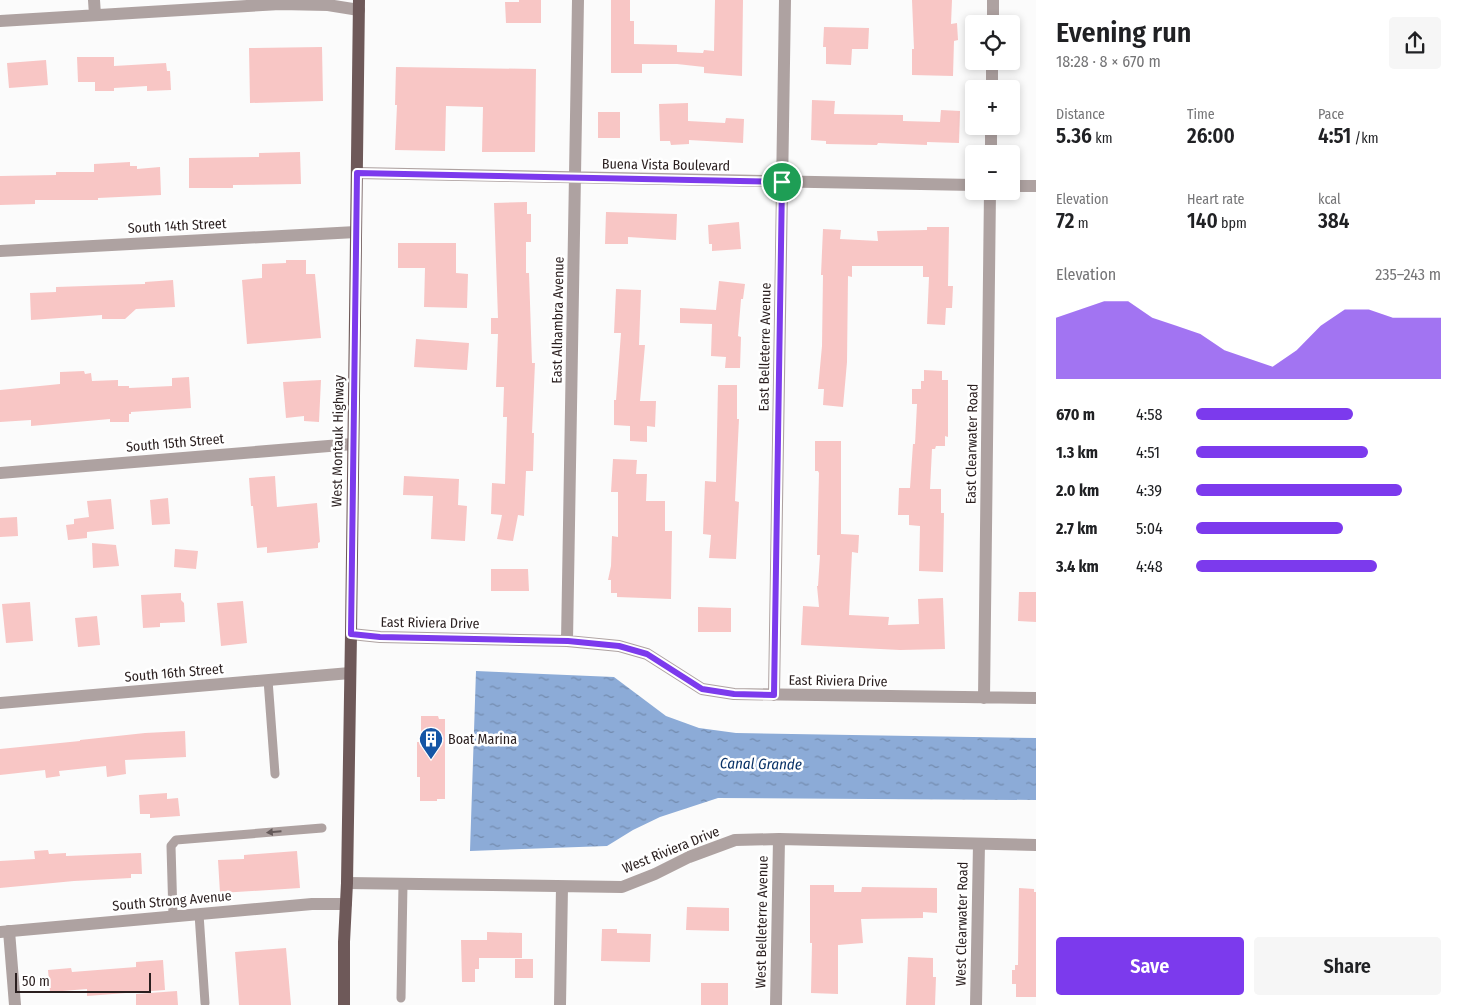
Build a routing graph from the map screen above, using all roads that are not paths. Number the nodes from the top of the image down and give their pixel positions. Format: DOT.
graph roads {
  1 [pos="94,0"];
  2 [pos="578,0"];
  3 [pos="785,0"];
  4 [pos="993,0"];
  5 [pos="280,2"];
  6 [pos="359,5"];
  7 [pos="95,15"];
  8 [pos="993,15"];
  9 [pos="0,21"];
  10 [pos="357,173"];
  11 [pos="576,178"];
  12 [pos="782,182"];
  13 [pos="965,185"];
  14 [pos="1020,186"];
  15 [pos="1036,186"];
  16 [pos="990,200"];
  17 [pos="356,232"];
  18 [pos="0,251"];
  19 [pos="352,444"];
  20 [pos="0,473"];
  21 [pos="351,634"];
  22 [pos="568,641"];
  23 [pos="350,673"];
  24 [pos="268,680"];
  25 [pos="774,695"];
  26 [pos="984,698"];
  27 [pos="1036,698"];
  28 [pos="0,703"];
  29 [pos="275,774"];
  30 [pos="322,828"];
  31 [pos="779,839"];
  32 [pos="979,844"];
  33 [pos="1036,845"];
  34 [pos="347,883"];
  35 [pos="403,884"];
  36 [pos="562,887"];
  37 [pos="346,904"];
  38 [pos="199,914"];
  39 [pos="173,916"];
  40 [pos="5,932"];
  41 [pos="401,998"];
  42 [pos="205,1003"];
  43 [pos="15,1005"];
  44 [pos="344,1005"];
  45 [pos="560,1005"];
  46 [pos="776,1005"];
  47 [pos="976,1005"];
  1 -- 7 [label="street"];
  2 -- 11 [label="street, East Alhambra Avenue"];
  3 -- 12 [label="street, East Belleterre Avenue"];
  4 -- 8 [label="street"];
  5 -- 6 [label="street"];
  5 -- 7 [label="street"];
  6 -- 10 [label="main road, West Montauk Highway"];
  7 -- 9 [label="street"];
  10 -- 11 [label="street, Buena Vista Boulevard"];
  10 -- 17 [label="main road, West Montauk Highway"];
  11 -- 12 [label="street, Buena Vista Boulevard"];
  11 -- 22 [label="street, East Alhambra Avenue"];
  12 -- 13 [label="street, Buena Vista Boulevard"];
  12 -- 25 [label="street, East Belleterre Avenue"];
  14 -- 15 [label="street"];
  16 -- 26 [label="street, East Clearwater Road"];
  17 -- 18 [label="street, South 14th Street"];
  17 -- 19 [label="main road, West Montauk Highway"];
  19 -- 20 [label="street, South 15th Street"];
  19 -- 21 [label="main road, West Montauk Highway"];
  21 -- 22 [label="street, East Riviera Drive"];
  21 -- 23 [label="main road, West Montauk Highway"];
  22 -- 25 [label="street, East Riviera Drive"];
  23 -- 24 [label="street, South 16th Street"];
  23 -- 34 [label="main road, West Montauk Highway"];
  24 -- 28 [label="street, South 16th Street"];
  24 -- 29 [label="lane"];
  25 -- 26 [label="street, East Riviera Drive"];
  26 -- 27 [label="street, East Riviera Drive"];
  30 -- 39 [label="lane, one-way"];
  31 -- 32 [label="street, West Riviera Drive"];
  31 -- 36 [label="street, West Riviera Drive"];
  31 -- 46 [label="street, West Belleterre Avenue"];
  32 -- 33 [label="street, West Riviera Drive"];
  32 -- 47 [label="street, West Clearwater Road"];
  34 -- 35 [label="street, West Riviera Drive"];
  34 -- 37 [label="main road, West Montauk Highway"];
  35 -- 36 [label="street, West Riviera Drive"];
  35 -- 41 [label="lane"];
  36 -- 45 [label="street"];
  37 -- 38 [label="street, South Strong Avenue"];
  37 -- 44 [label="main road, West Montauk Highway"];
  38 -- 39 [label="street, South Strong Avenue"];
  38 -- 42 [label="lane"];
  39 -- 40 [label="street, South Strong Avenue"];
  40 -- 43 [label="street"];
}
